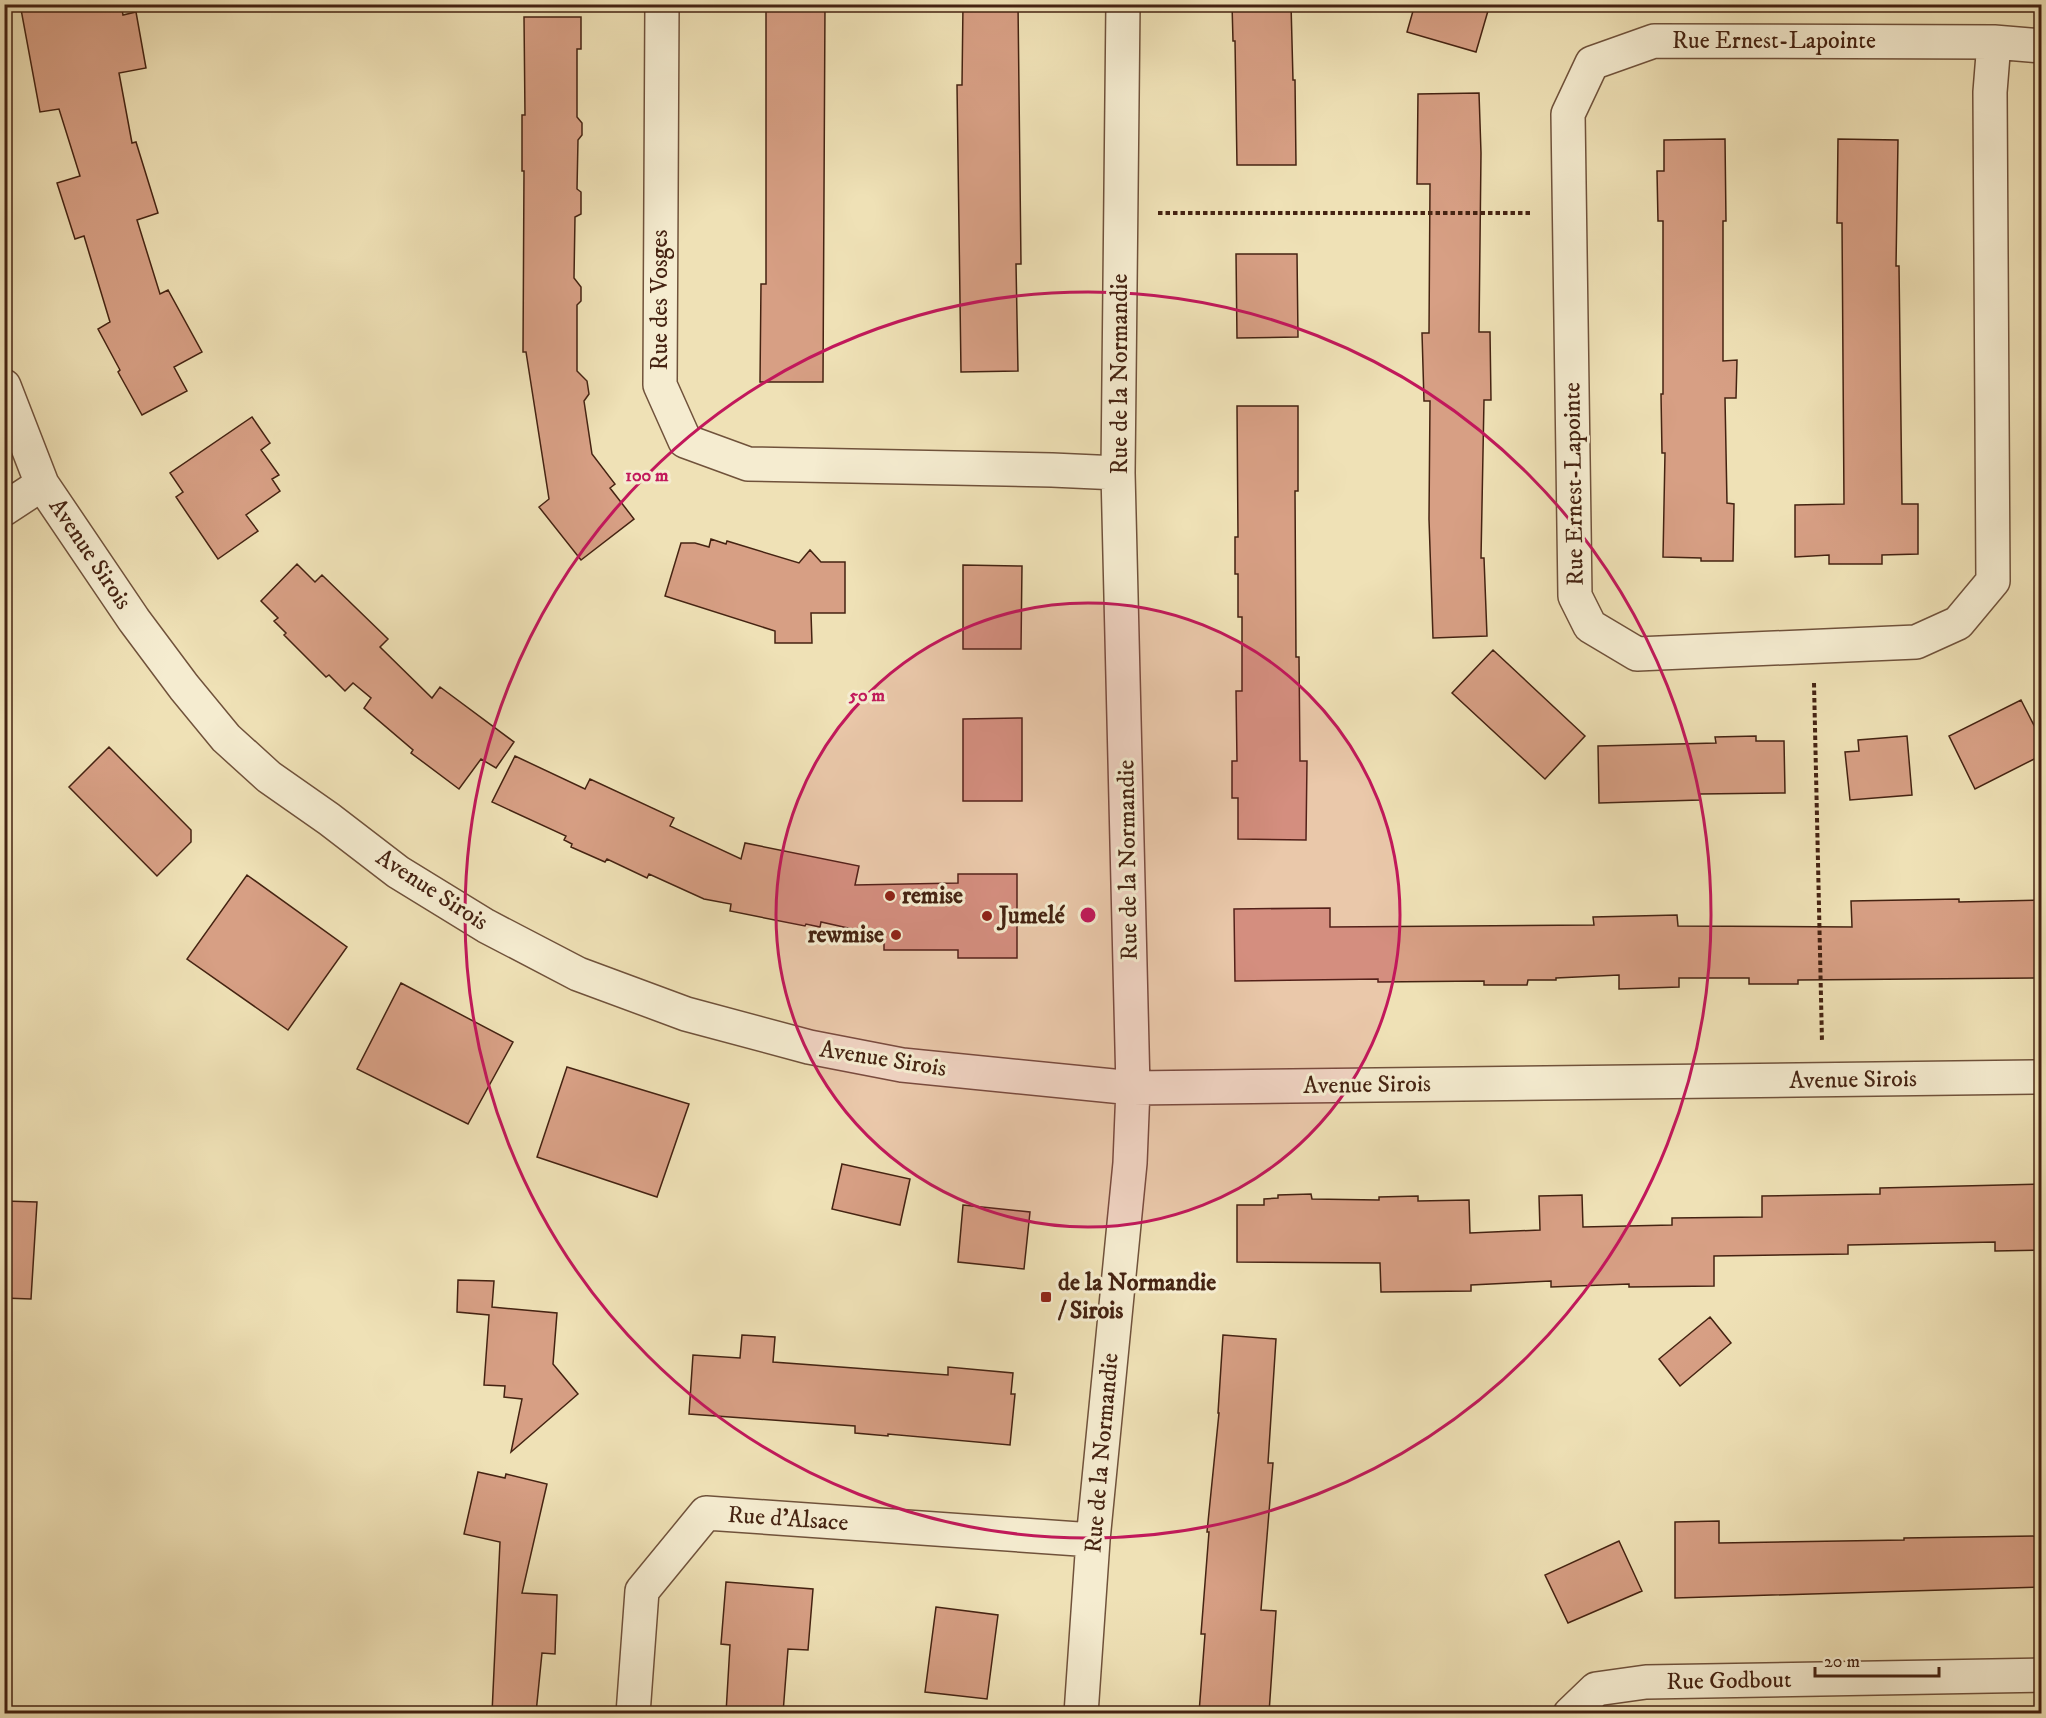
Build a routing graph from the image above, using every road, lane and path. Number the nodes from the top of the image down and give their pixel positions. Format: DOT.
graph roads {
  1 [pos="662,4"];
  2 [pos="1123,4"];
  3 [pos="1994,42"];
  4 [pos="2042,46"];
  5 [pos="1121,213"];
  6 [pos="1570,213"];
  7 [pos="4,387"];
  8 [pos="1118,473"];
  9 [pos="42,484"];
  10 [pos="4,508"];
  11 [pos="1813,646"];
  12 [pos="2042,1077"];
  13 [pos="1823,1081"];
  14 [pos="1133,1088"];
  15 [pos="1093,1540"];
  16 [pos="2042,1676"];
  17 [pos="633,1713"];
  18 [pos="1081,1713"];
  19 [pos="1570,1713"];
  1 -- 8 [label="street, Rue des Vosges"];
  2 -- 5 [label="street, Rue de la Normandie"];
  3 -- 4 [label="street, Rue Ernest-Lapointe"];
  3 -- 6 [label="street, Rue Ernest-Lapointe"];
  3 -- 11 [label="street, Rue Ernest-Lapointe"];
  5 -- 6 [label="path"];
  5 -- 8 [label="street, Rue de la Normandie"];
  6 -- 11 [label="street, Rue Ernest-Lapointe"];
  7 -- 9 [label="street, Avenue Sirois"];
  8 -- 14 [label="street, Rue de la Normandie"];
  9 -- 10 [label="street"];
  9 -- 14 [label="street, Avenue Sirois"];
  11 -- 13 [label="path"];
  12 -- 13 [label="street, Avenue Sirois"];
  13 -- 14 [label="street, Avenue Sirois"];
  14 -- 15 [label="street, Rue de la Normandie"];
  15 -- 17 [label="street, Rue d'Alsace"];
  15 -- 18 [label="street, Rue de la Normandie"];
  16 -- 19 [label="street, Rue Godbout"];
}
